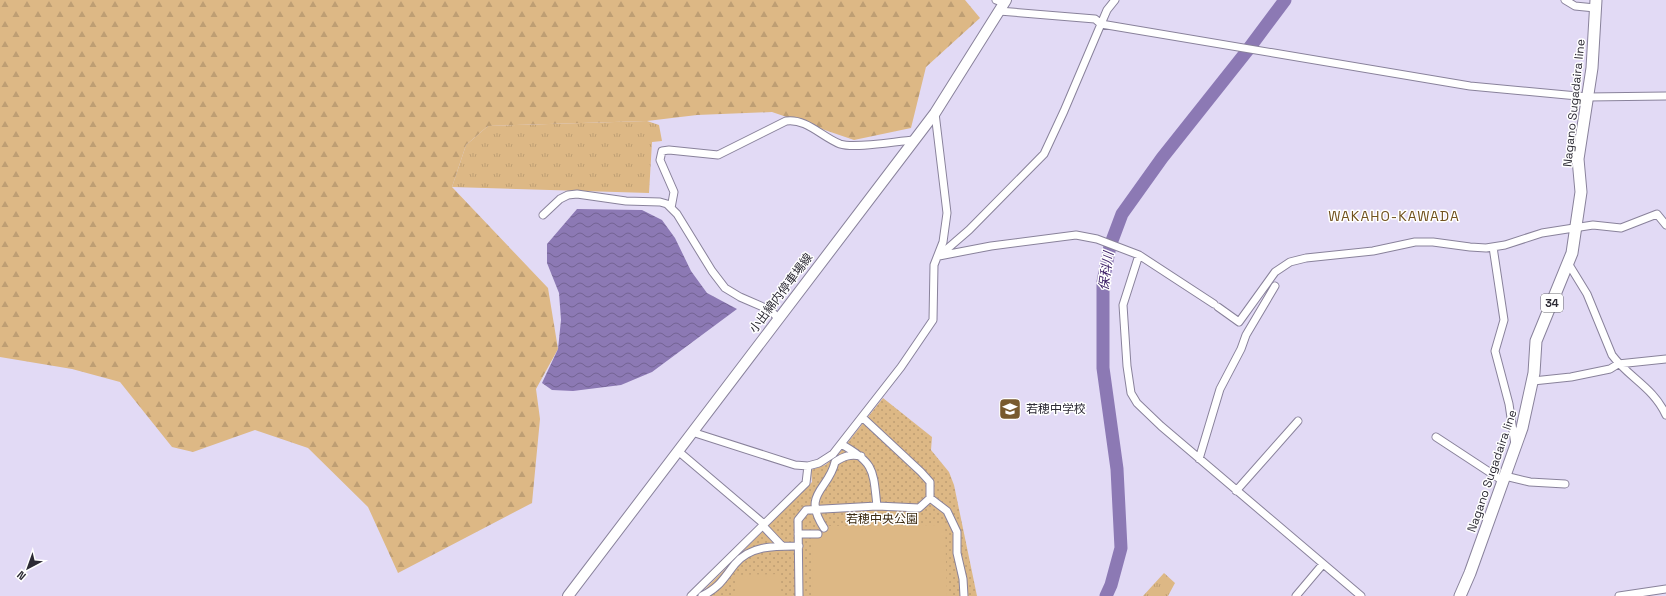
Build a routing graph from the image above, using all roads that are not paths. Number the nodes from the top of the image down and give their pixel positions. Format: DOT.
graph roads {
  1 [pos="1116,0"];
  2 [pos="1565,0"];
  3 [pos="1001,3"];
  4 [pos="1595,4"];
  5 [pos="1101,24"];
  6 [pos="1588,96"];
  7 [pos="1666,96"];
  8 [pos="935,113"];
  9 [pos="914,140"];
  10 [pos="671,208"];
  11 [pos="543,215"];
  12 [pos="1666,225"];
  13 [pos="1576,229"];
  14 [pos="1493,247"];
  15 [pos="1139,255"];
  16 [pos="939,256"];
  17 [pos="1568,263"];
  18 [pos="1275,286"];
  19 [pos="778,318"];
  20 [pos="1666,359"];
  21 [pos="1618,364"];
  22 [pos="1533,381"];
  23 [pos="1666,415"];
  24 [pos="862,417"];
  25 [pos="1298,421"];
  26 [pos="692,432"];
  27 [pos="1436,437"];
  28 [pos="841,444"];
  29 [pos="1515,447"];
  30 [pos="678,451"];
  31 [pos="862,456"];
  32 [pos="1199,459"];
  33 [pos="808,466"];
  34 [pos="1504,478"];
  35 [pos="1565,484"];
  36 [pos="1236,490"];
  37 [pos="930,498"];
  38 [pos="877,506"];
  39 [pos="815,508"];
  40 [pos="764,526"];
  41 [pos="824,528"];
  42 [pos="798,534"];
  43 [pos="818,534"];
  44 [pos="782,546"];
  45 [pos="799,546"];
  46 [pos="1323,564"];
  47 [pos="1666,589"];
  48 [pos="568,596"];
  49 [pos="691,596"];
  50 [pos="702,596"];
  51 [pos="799,596"];
  52 [pos="964,596"];
  53 [pos="1296,596"];
  54 [pos="1361,596"];
  55 [pos="1460,596"];
  56 [pos="1619,596"];
  1 -- 5 [label="street"];
  2 -- 4 [label="street"];
  3 -- 5 [label="street"];
  3 -- 8 [label="main road, 小出綿内停車場線"];
  4 -- 6 [label="main road, Nagano Sugadaira line / 34"];
  5 -- 6 [label="street"];
  5 -- 16 [label="street"];
  6 -- 7 [label="street"];
  6 -- 13 [label="main road, Nagano Sugadaira line / 34"];
  8 -- 9 [label="main road, 小出綿内停車場線"];
  8 -- 16 [label="street"];
  9 -- 10 [label="street"];
  9 -- 19 [label="main road, 小出綿内停車場線"];
  10 -- 11 [label="street"];
  10 -- 19 [label="street"];
  12 -- 13 [label="street"];
  13 -- 14 [label="street"];
  13 -- 17 [label="main road, Nagano Sugadaira line / 34"];
  14 -- 15 [label="street"];
  14 -- 29 [label="street"];
  15 -- 16 [label="street"];
  15 -- 32 [label="street"];
  16 -- 24 [label="street"];
  17 -- 21 [label="street"];
  17 -- 22 [label="main road, Nagano Sugadaira line / 34"];
  18 -- 32 [label="street"];
  19 -- 26 [label="main road, 小出綿内停車場線"];
  20 -- 21 [label="street"];
  21 -- 22 [label="street"];
  21 -- 23 [label="street"];
  22 -- 29 [label="main road, Nagano Sugadaira line / 34"];
  24 -- 28 [label="street"];
  24 -- 37 [label="street"];
  25 -- 36 [label="street"];
  26 -- 30 [label="main road, 小出綿内停車場線"];
  26 -- 33 [label="street"];
  27 -- 34 [label="street"];
  28 -- 31 [label="street"];
  28 -- 33 [label="street"];
  29 -- 34 [label="main road, Nagano Sugadaira line / 34"];
  30 -- 40 [label="street"];
  30 -- 48 [label="main road, 小出綿内停車場線"];
  31 -- 38 [label="street"];
  31 -- 39 [label="street"];
  32 -- 36 [label="street"];
  33 -- 40 [label="street"];
  34 -- 35 [label="street"];
  34 -- 55 [label="main road, Nagano Sugadaira line / 34"];
  36 -- 46 [label="street"];
  37 -- 38 [label="street"];
  37 -- 52 [label="street"];
  38 -- 39 [label="street"];
  39 -- 41 [label="street"];
  39 -- 42 [label="street"];
  40 -- 44 [label="street"];
  40 -- 49 [label="street"];
  42 -- 43 [label="street"];
  42 -- 45 [label="street"];
  44 -- 45 [label="street"];
  44 -- 50 [label="street"];
  45 -- 51 [label="street"];
  46 -- 53 [label="street"];
  46 -- 54 [label="street"];
  47 -- 56 [label="street"];
}
